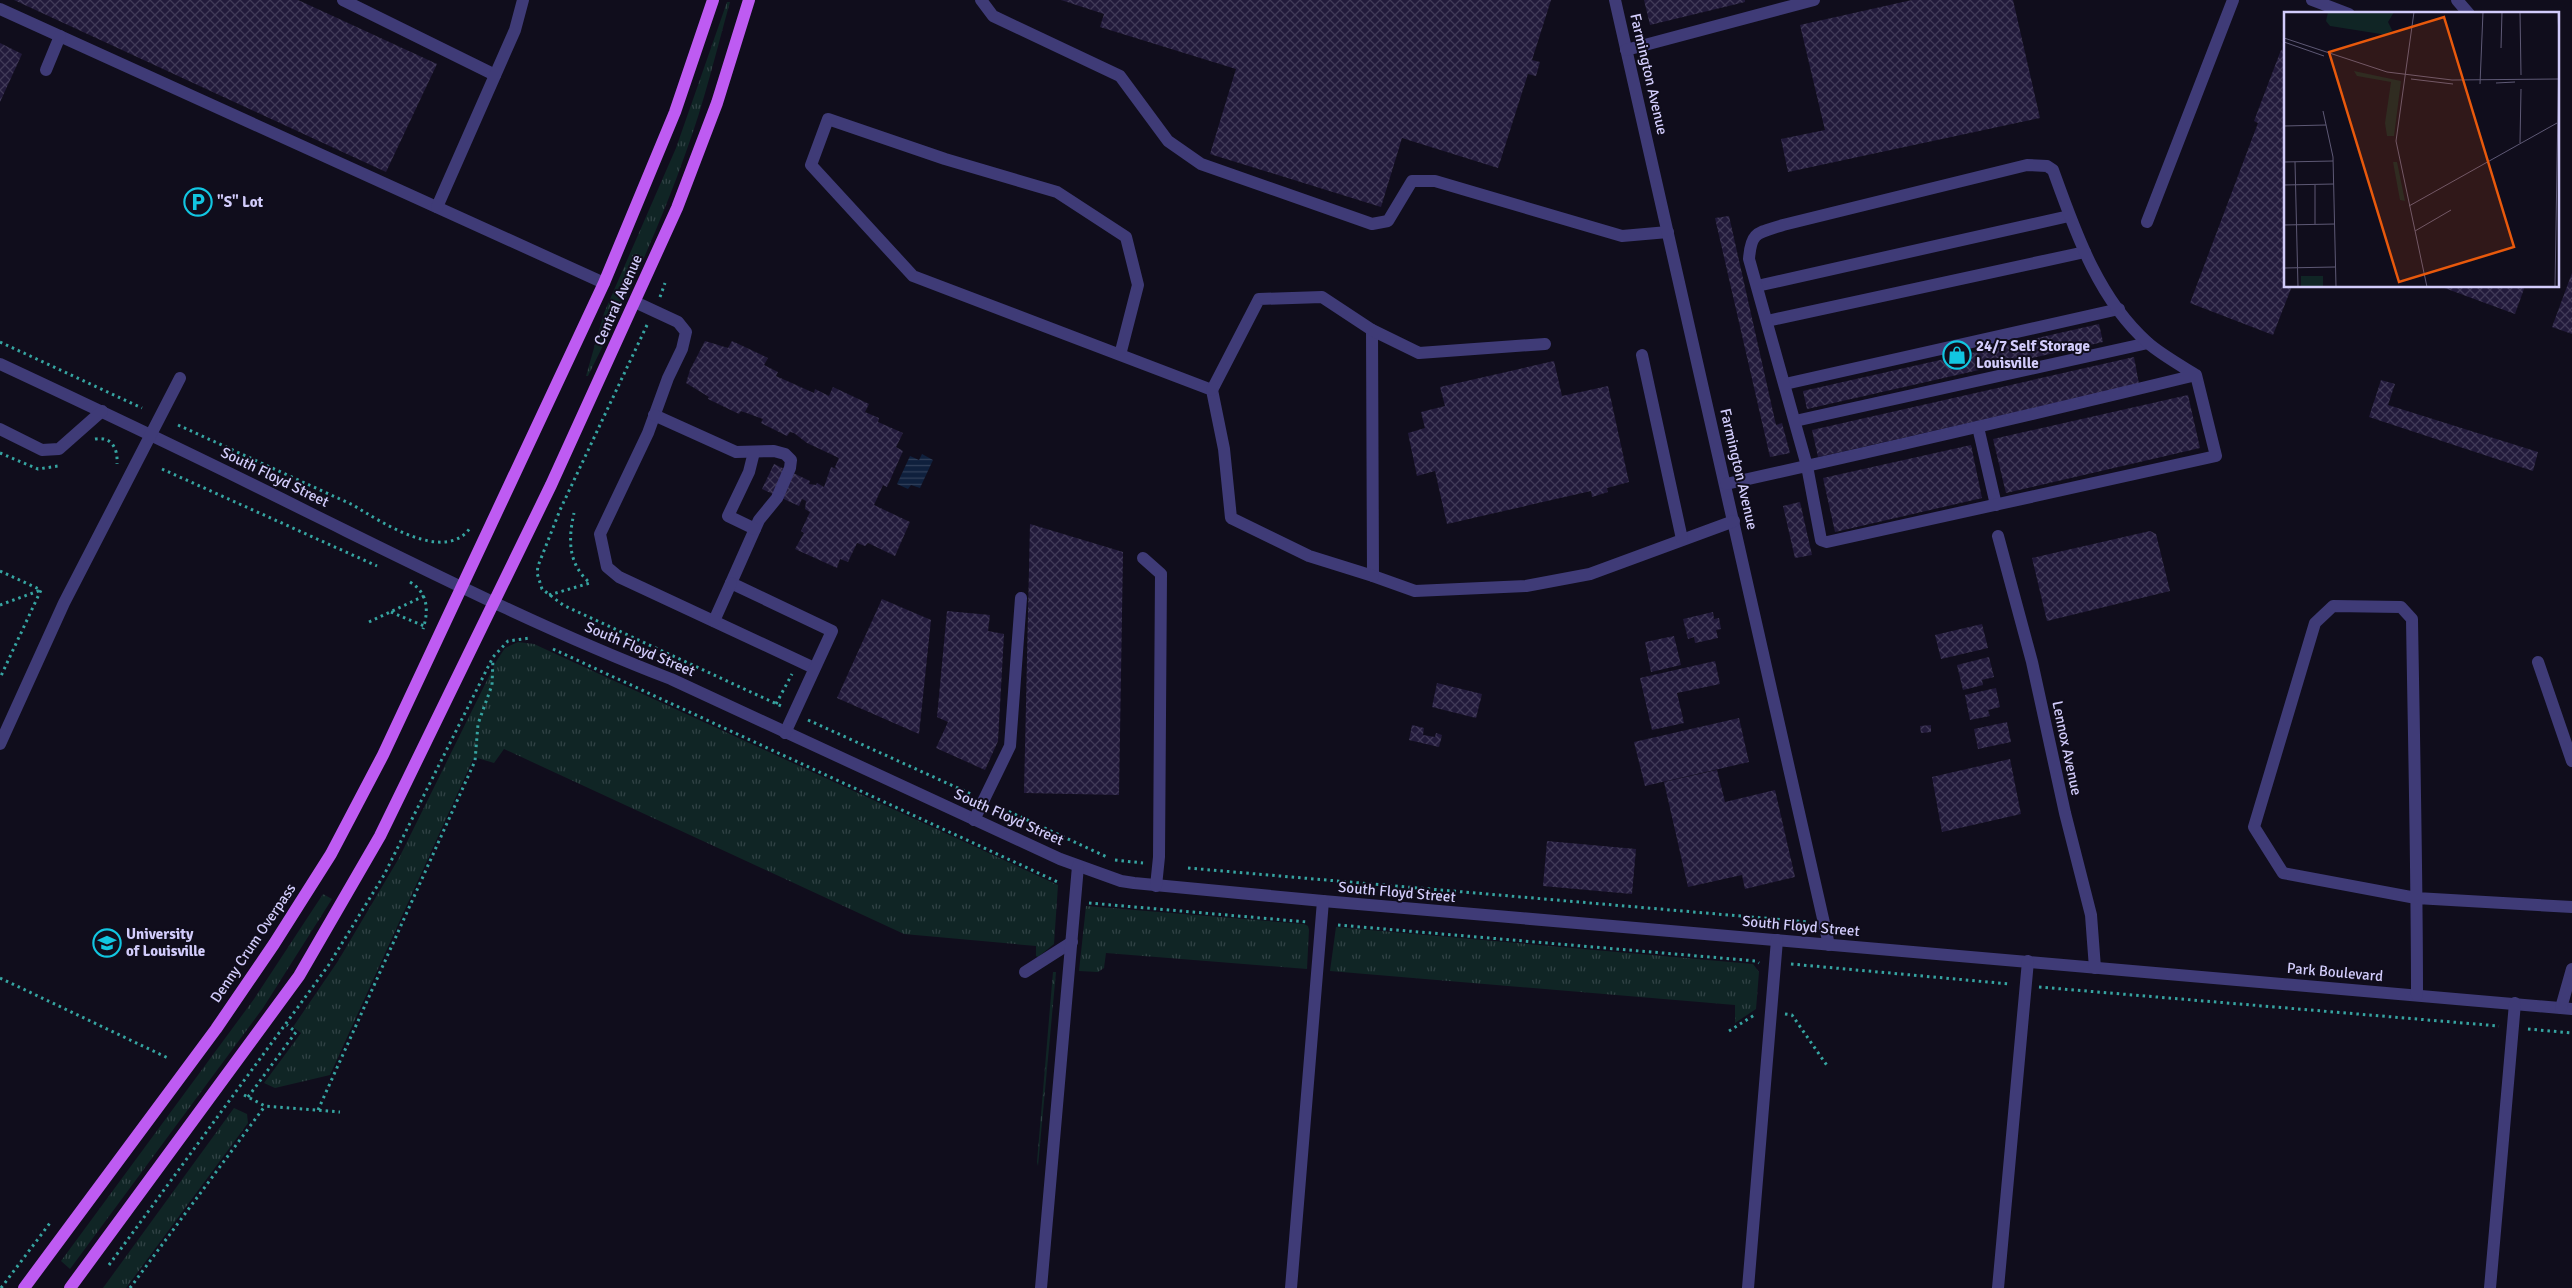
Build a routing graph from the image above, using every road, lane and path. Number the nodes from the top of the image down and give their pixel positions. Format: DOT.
graph roads {
  1 [pos="344,0"];
  2 [pos="523,0"];
  3 [pos="713,0"];
  4 [pos="749,0"];
  5 [pos="981,0"];
  6 [pos="1615,0"];
  7 [pos="1814,0"];
  8 [pos="2233,0"];
  9 [pos="2312,0"];
  10 [pos="2457,0"];
  11 [pos="0,8"];
  12 [pos="2343,12"];
  13 [pos="2467,12"];
  14 [pos="60,36"];
  15 [pos="1626,50"];
  16 [pos="46,70"];
  17 [pos="495,74"];
  18 [pos="437,207"];
  19 [pos="2069,216"];
  20 [pos="2147,222"];
  21 [pos="1668,232"];
  22 [pos="2085,252"];
  23 [pos="604,283"];
  24 [pos="665,283"];
  25 [pos="1757,286"];
  26 [pos="635,302"];
  27 [pos="2118,309"];
  28 [pos="654,310"];
  29 [pos="1767,321"];
  30 [pos="1372,330"];
  31 [pos="0,342"];
  32 [pos="2148,343"];
  33 [pos="1545,344"];
  34 [pos="1642,354"];
  35 [pos="1120,355"];
  36 [pos="0,364"];
  37 [pos="2196,375"];
  38 [pos="180,378"];
  39 [pos="1785,384"];
  40 [pos="1212,390"];
  41 [pos="142,408"];
  42 [pos="102,411"];
  43 [pos="654,415"];
  44 [pos="1795,421"];
  45 [pos="178,424"];
  46 [pos="1978,427"];
  47 [pos="0,429"];
  48 [pos="151,434"];
  49 [pos="89,443"];
  50 [pos="754,452"];
  51 [pos="0,453"];
  52 [pos="66,463"];
  53 [pos="117,466"];
  54 [pos="1808,466"];
  55 [pos="162,469"];
  56 [pos="1726,484"];
  57 [pos="1996,505"];
  58 [pos="574,513"];
  59 [pos="1734,520"];
  60 [pos="472,524"];
  61 [pos="755,528"];
  62 [pos="1998,536"];
  63 [pos="1682,539"];
  64 [pos="1143,558"];
  65 [pos="380,567"];
  66 [pos="0,571"];
  67 [pos="1373,576"];
  68 [pos="407,580"];
  69 [pos="731,583"];
  70 [pos="461,587"];
  71 [pos="41,590"];
  72 [pos="548,595"];
  73 [pos="424,596"];
  74 [pos="1021,598"];
  75 [pos="493,604"];
  76 [pos="0,605"];
  77 [pos="390,612"];
  78 [pos="714,621"];
  79 [pos="369,622"];
  80 [pos="424,626"];
  81 [pos="422,632"];
  82 [pos="533,639"];
  83 [pos="546,645"];
  84 [pos="493,657"];
  85 [pos="2538,662"];
  86 [pos="814,668"];
  87 [pos="792,672"];
  88 [pos="0,678"];
  89 [pos="776,704"];
  90 [pos="781,706"];
  91 [pos="785,733"];
  92 [pos="0,744"];
  93 [pos="2572,760"];
  94 [pos="974,820"];
  95 [pos="1078,866"];
  96 [pos="1188,868"];
  97 [pos="1062,884"];
  98 [pos="1156,886"];
  99 [pos="2416,898"];
  100 [pos="1323,902"];
  101 [pos="1089,903"];
  102 [pos="2572,907"];
  103 [pos="1307,922"];
  104 [pos="1824,924"];
  105 [pos="1338,925"];
  106 [pos="1777,940"];
  107 [pos="1072,942"];
  108 [pos="1829,945"];
  109 [pos="2028,961"];
  110 [pos="1791,964"];
  111 [pos="1761,965"];
  112 [pos="2095,968"];
  113 [pos="2572,969"];
  114 [pos="1025,972"];
  115 [pos="0,978"];
  116 [pos="2012,984"];
  117 [pos="2039,987"];
  118 [pos="2417,995"];
  119 [pos="2515,1003"];
  120 [pos="2567,1009"];
  121 [pos="1765,1013"];
  122 [pos="287,1025"];
  123 [pos="2499,1026"];
  124 [pos="2528,1029"];
  125 [pos="1729,1031"];
  126 [pos="2572,1033"];
  127 [pos="168,1058"];
  128 [pos="1828,1067"];
  129 [pos="265,1106"];
  130 [pos="318,1110"];
  131 [pos="340,1112"];
  132 [pos="104,1272"];
  133 [pos="24,1288"];
  134 [pos="70,1288"];
  135 [pos="130,1288"];
  136 [pos="1041,1288"];
  137 [pos="1291,1288"];
  138 [pos="1748,1288"];
  139 [pos="1998,1288"];
  140 [pos="2490,1288"];
  1 -- 17 [label="street"];
  2 -- 17 [label="street"];
  3 -- 23 [label="main road, Central Avenue"];
  4 -- 26 [label="main road, Central Avenue"];
  5 -- 21 [label="street"];
  6 -- 15 [label="street, Farmington Avenue"];
  7 -- 15 [label="street"];
  8 -- 20 [label="street"];
  9 -- 12 [label="street"];
  10 -- 13 [label="street"];
  11 -- 14 [label="street"];
  14 -- 16 [label="street"];
  14 -- 18 [label="street"];
  15 -- 21 [label="street, Farmington Avenue"];
  17 -- 18 [label="street"];
  18 -- 23 [label="street"];
  19 -- 22 [label="street"];
  19 -- 25 [label="street"];
  19 -- 25 [label="street"];
  21 -- 56 [label="street, Farmington Avenue"];
  22 -- 27 [label="street"];
  22 -- 29 [label="street"];
  23 -- 70 [label="main road, Central Avenue"];
  24 -- 28 [label="path"];
  25 -- 29 [label="street"];
  26 -- 28 [label="street"];
  26 -- 75 [label="main road, Central Avenue"];
  27 -- 32 [label="street"];
  27 -- 39 [label="street"];
  28 -- 43 [label="street"];
  28 -- 72 [label="path"];
  29 -- 39 [label="street"];
  30 -- 33 [label="street"];
  30 -- 40 [label="street"];
  30 -- 67 [label="street"];
  31 -- 41 [label="path"];
  32 -- 37 [label="street"];
  32 -- 44 [label="street"];
  34 -- 63 [label="street"];
  35 -- 35 [label="street"];
  35 -- 40 [label="street"];
  36 -- 42 [label="street, South Floyd Street"];
  37 -- 46 [label="street"];
  37 -- 57 [label="street"];
  38 -- 48 [label="street"];
  39 -- 44 [label="street"];
  40 -- 67 [label="street"];
  42 -- 47 [label="street"];
  42 -- 48 [label="street, South Floyd Street"];
  43 -- 50 [label="street"];
  43 -- 78 [label="street"];
  44 -- 54 [label="street"];
  45 -- 60 [label="path"];
  46 -- 54 [label="street"];
  46 -- 57 [label="street"];
  48 -- 70 [label="street, South Floyd Street"];
  48 -- 92 [label="street"];
  49 -- 53 [label="path"];
  50 -- 61 [label="street"];
  50 -- 61 [label="street"];
  51 -- 52 [label="path"];
  54 -- 56 [label="street"];
  54 -- 57 [label="street"];
  55 -- 65 [label="path"];
  56 -- 59 [label="street, Farmington Avenue"];
  58 -- 72 [label="path"];
  59 -- 63 [label="street"];
  59 -- 104 [label="street, Farmington Avenue"];
  61 -- 69 [label="street"];
  62 -- 112 [label="street, Lennox Avenue"];
  63 -- 67 [label="street"];
  64 -- 98 [label="street"];
  66 -- 71 [label="path"];
  68 -- 73 [label="path"];
  69 -- 78 [label="street"];
  69 -- 86 [label="street"];
  70 -- 75 [label="street, South Floyd Street"];
  70 -- 133 [label="main road, Denny Crum Overpass"];
  71 -- 76 [label="path"];
  71 -- 88 [label="path"];
  72 -- 89 [label="path"];
  73 -- 77 [label="path"];
  73 -- 80 [label="path"];
  74 -- 94 [label="street"];
  75 -- 91 [label="street, South Floyd Street"];
  75 -- 134 [label="main road"];
  77 -- 79 [label="path"];
  77 -- 80 [label="path"];
  78 -- 86 [label="street"];
  80 -- 81 [label="path"];
  82 -- 84 [label="path"];
  83 -- 97 [label="path"];
  84 -- 122 [label="path"];
  84 -- 130 [label="path"];
  85 -- 93 [label="street"];
  86 -- 91 [label="street"];
  87 -- 89 [label="path"];
  89 -- 90 [label="path"];
  91 -- 94 [label="street, South Floyd Street"];
  94 -- 95 [label="street, South Floyd Street"];
  95 -- 98 [label="street, South Floyd Street"];
  95 -- 107 [label="street"];
  96 -- 104 [label="path"];
  98 -- 100 [label="street, South Floyd Street"];
  99 -- 99 [label="street"];
  99 -- 102 [label="street"];
  99 -- 118 [label="street"];
  100 -- 106 [label="street, South Floyd Street"];
  100 -- 137 [label="street"];
  101 -- 103 [label="path"];
  104 -- 108 [label="street, Farmington Avenue"];
  105 -- 111 [label="path"];
  106 -- 108 [label="street, South Floyd Street"];
  106 -- 121 [label="street"];
  107 -- 114 [label="street"];
  107 -- 136 [label="street"];
  108 -- 109 [label="street, South Floyd Street"];
  109 -- 112 [label="street, South Floyd Street"];
  109 -- 139 [label="street"];
  110 -- 116 [label="path"];
  112 -- 118 [label="street, Park Boulevard"];
  113 -- 120 [label="street"];
  115 -- 127 [label="path"];
  117 -- 123 [label="path"];
  118 -- 119 [label="street, Park Boulevard"];
  119 -- 120 [label="street, Park Boulevard"];
  119 -- 140 [label="street"];
  121 -- 125 [label="path"];
  121 -- 128 [label="path"];
  121 -- 138 [label="street"];
  122 -- 129 [label="path"];
  122 -- 132 [label="path"];
  124 -- 126 [label="path"];
  129 -- 130 [label="path"];
  129 -- 135 [label="path"];
  130 -- 131 [label="path"];
}
